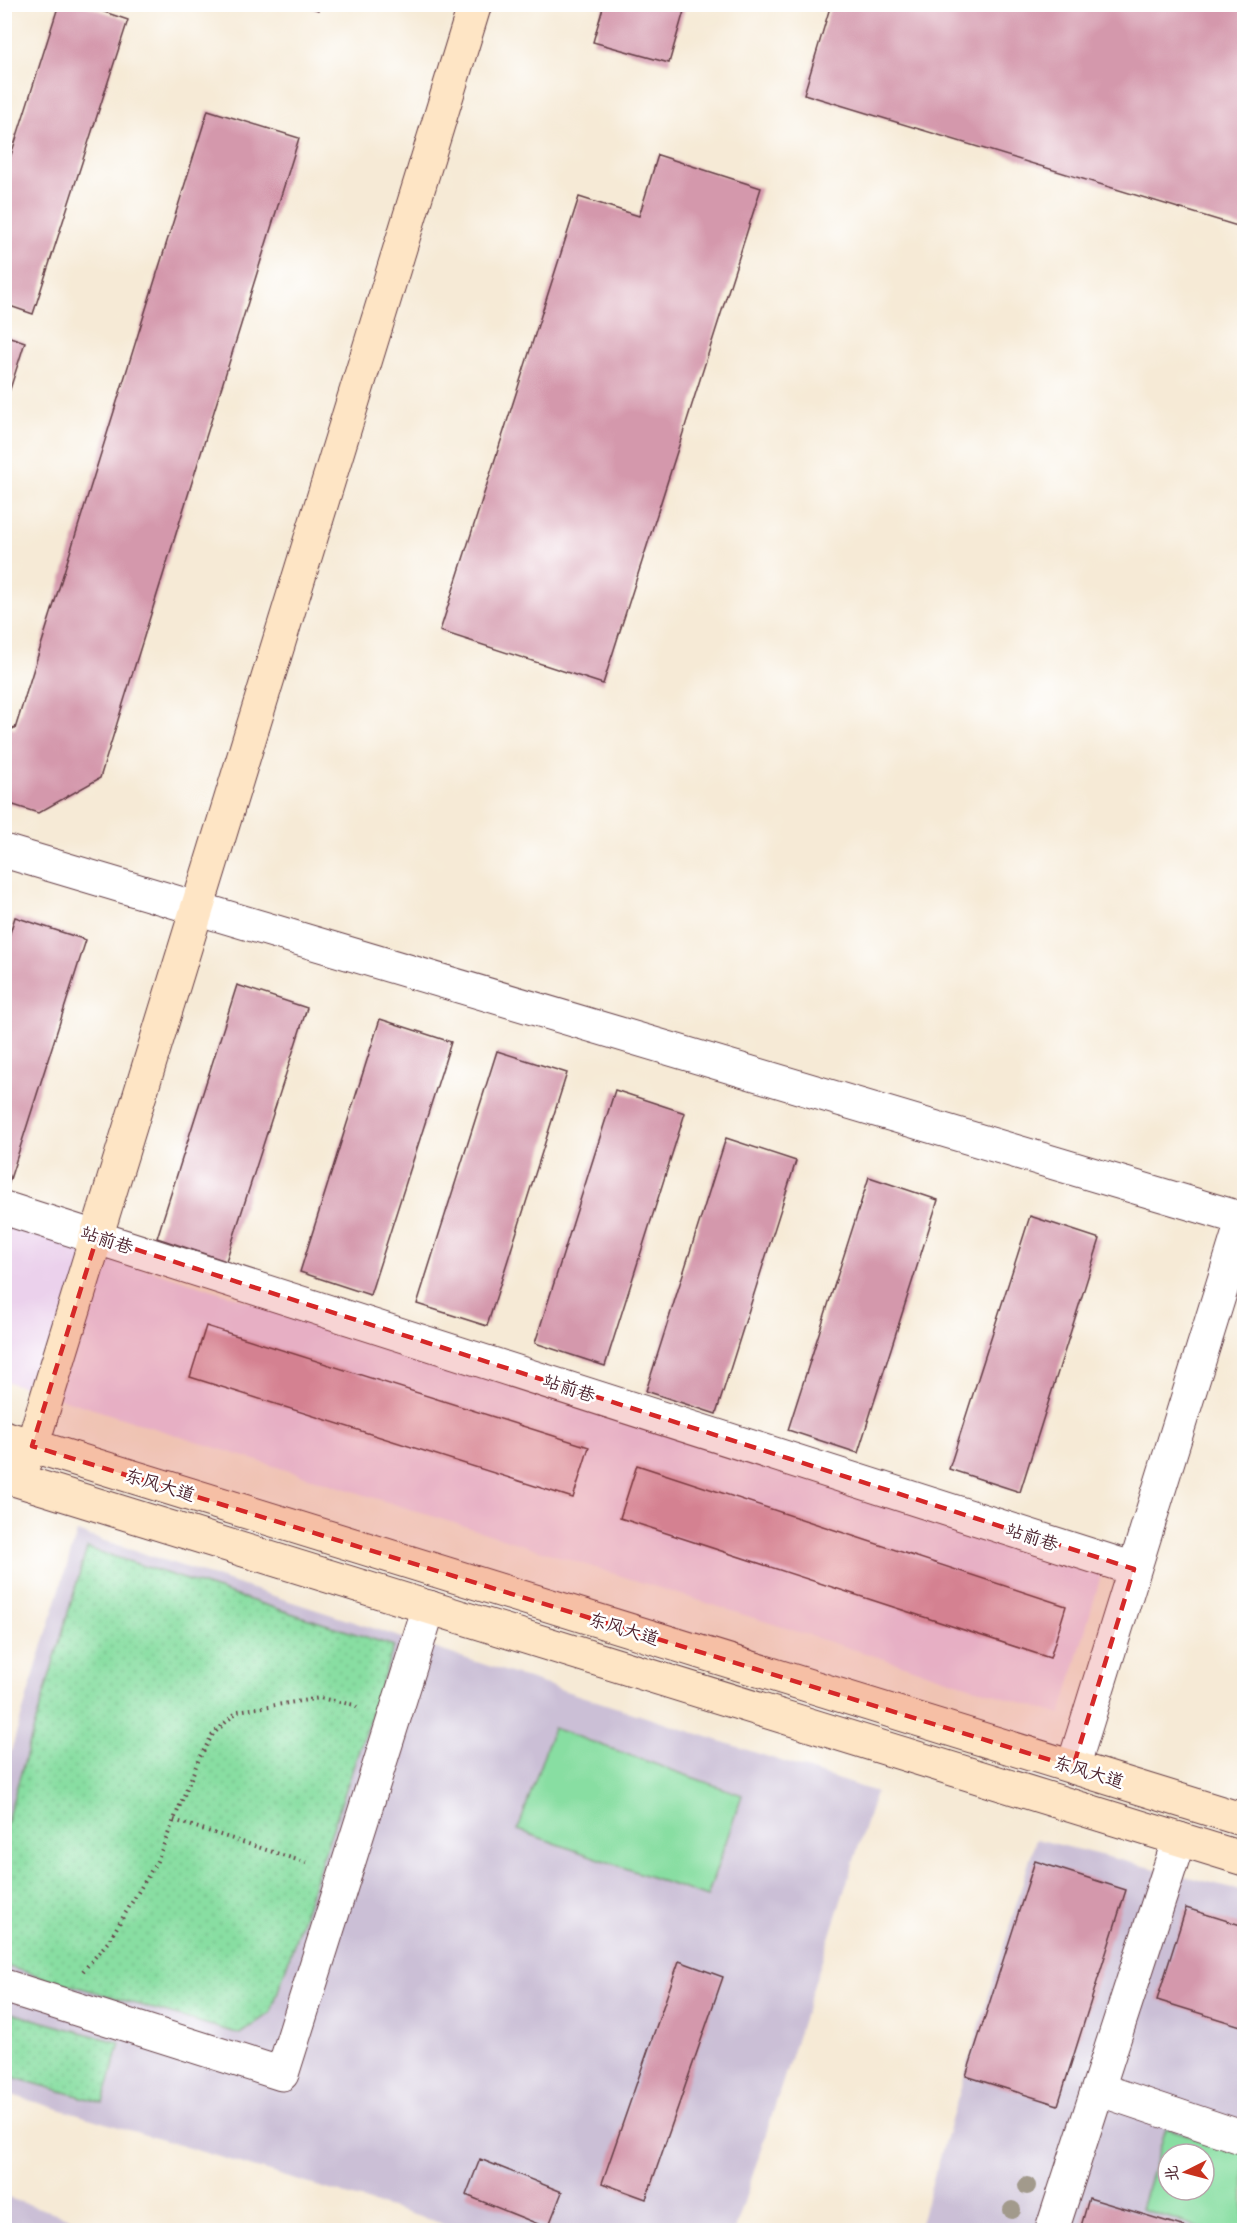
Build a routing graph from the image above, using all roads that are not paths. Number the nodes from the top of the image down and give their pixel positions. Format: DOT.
graph roads {
  1 [pos="475,4"];
  2 [pos="4,851"];
  3 [pos="198,907"];
  4 [pos="4,1208"];
  5 [pos="97,1237"];
  6 [pos="18,1442"];
  7 [pos="10,1477"];
  8 [pos="1134,1569"];
  9 [pos="429,1607"];
  10 [pos="1073,1767"];
  11 [pos="1245,1820"];
  12 [pos="1179,1839"];
  13 [pos="1245,1859"];
  14 [pos="4,1986"];
  15 [pos="1098,2089"];
  16 [pos="1245,2138"];
  17 [pos="1052,2230"];
  1 -- 3 [label="main road"];
  2 -- 3 [label="street"];
  3 -- 5 [label="main road"];
  3 -- 8 [label="street"];
  4 -- 5 [label="street, 站前巷"];
  5 -- 6 [label="main road"];
  5 -- 8 [label="street, 站前巷"];
  6 -- 7 [label="main road"];
  6 -- 10 [label="main road, 东风大道"];
  7 -- 9 [label="main road"];
  8 -- 10 [label="street"];
  9 -- 12 [label="main road"];
  9 -- 14 [label="street"];
  10 -- 11 [label="main road, 东风大道"];
  12 -- 13 [label="main road"];
  12 -- 15 [label="street"];
  15 -- 16 [label="street"];
  15 -- 17 [label="street"];
}
